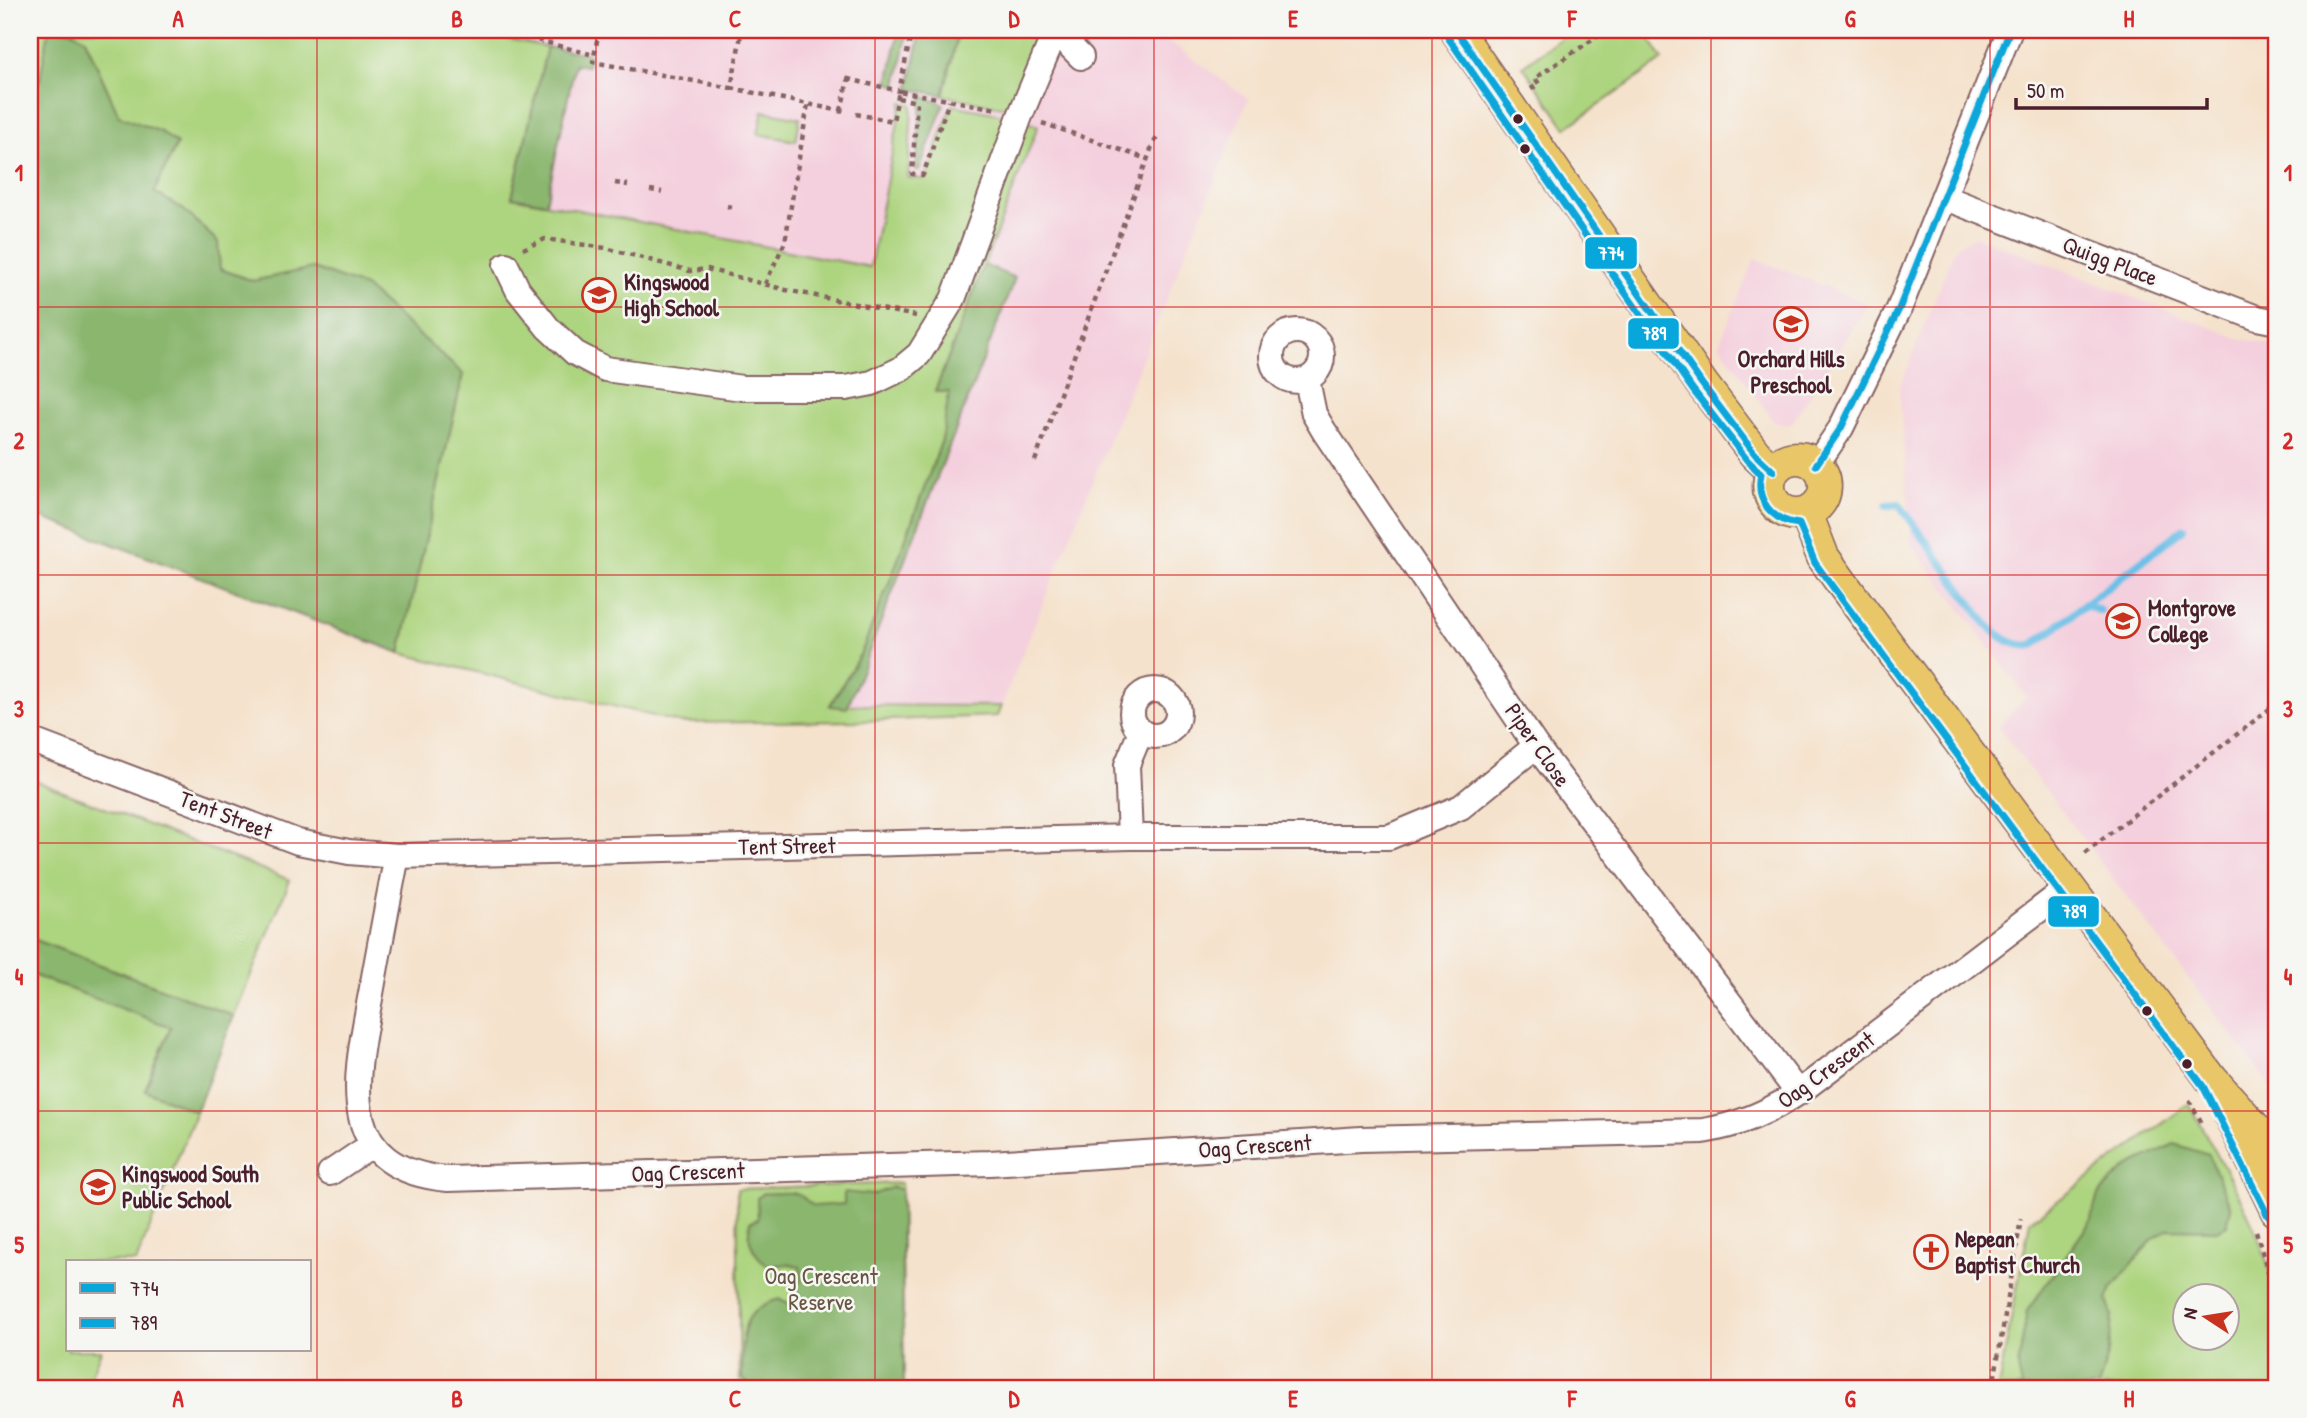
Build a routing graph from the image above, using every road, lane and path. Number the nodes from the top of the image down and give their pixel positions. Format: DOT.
graph roads {
  1 [pos="499,30"];
  2 [pos="599,30"];
  3 [pos="742,30"];
  4 [pos="912,30"];
  5 [pos="1056,30"];
  6 [pos="1072,30"];
  7 [pos="1456,30"];
  8 [pos="1607,30"];
  9 [pos="2010,30"];
  10 [pos="590,54"];
  11 [pos="1081,57"];
  12 [pos="731,88"];
  13 [pos="1531,89"];
  14 [pos="899,91"];
  15 [pos="898,98"];
  16 [pos="950,101"];
  17 [pos="808,104"];
  18 [pos="856,114"];
  19 [pos="1159,135"];
  20 [pos="615,183"];
  21 [pos="628,186"];
  22 [pos="650,190"];
  23 [pos="662,192"];
  24 [pos="1943,197"];
  25 [pos="727,206"];
  26 [pos="735,208"];
  27 [pos="506,265"];
  28 [pos="765,284"];
  29 [pos="2277,321"];
  30 [pos="940,323"];
  31 [pos="1307,380"];
  32 [pos="1035,461"];
  33 [pos="1816,465"];
  34 [pos="1773,471"];
  35 [pos="1806,513"];
  36 [pos="2277,703"];
  37 [pos="1141,731"];
  38 [pos="30,740"];
  39 [pos="1536,746"];
  40 [pos="1130,838"];
  41 [pos="2085,853"];
  42 [pos="397,856"];
  43 [pos="2069,887"];
  44 [pos="2200,1089"];
  45 [pos="1798,1093"];
  46 [pos="2206,1129"];
  47 [pos="373,1144"];
  48 [pos="2277,1153"];
  49 [pos="330,1173"];
  50 [pos="2265,1216"];
  51 [pos="2021,1219"];
  52 [pos="2277,1303"];
  53 [pos="1993,1388"];
  1 -- 10 [label="path"];
  2 -- 12 [label="path"];
  3 -- 12 [label="path"];
  4 -- 14 [label="path"];
  5 -- 30 [label="street"];
  6 -- 11 [label="street"];
  7 -- 34 [label="main road"];
  8 -- 13 [label="path"];
  9 -- 24 [label="street"];
  12 -- 17 [label="path"];
  14 -- 15 [label="path"];
  14 -- 17 [label="path"];
  15 -- 16 [label="path"];
  15 -- 18 [label="path"];
  17 -- 28 [label="path"];
  19 -- 32 [label="path"];
  20 -- 21 [label="path"];
  22 -- 23 [label="path"];
  24 -- 29 [label="street, Quigg Place"];
  24 -- 33 [label="street"];
  25 -- 26 [label="path"];
  27 -- 28 [label="path"];
  27 -- 30 [label="street"];
  28 -- 30 [label="path"];
  31 -- 39 [label="street, Piper Close"];
  33 -- 34 [label="main road"];
  33 -- 35 [label="main road"];
  34 -- 35 [label="main road"];
  35 -- 43 [label="main road"];
  36 -- 41 [label="path"];
  37 -- 40 [label="street"];
  38 -- 42 [label="street, Tent Street"];
  39 -- 40 [label="street, Tent Street"];
  39 -- 45 [label="street, Piper Close"];
  40 -- 42 [label="street, Tent Street"];
  42 -- 47 [label="street"];
  43 -- 44 [label="main road"];
  43 -- 45 [label="street, Oag Crescent"];
  44 -- 46 [label="path"];
  44 -- 48 [label="main road"];
  44 -- 50 [label="main road"];
  45 -- 47 [label="street, Oag Crescent"];
  47 -- 49 [label="street"];
  50 -- 52 [label="path"];
  51 -- 53 [label="path"];
}
